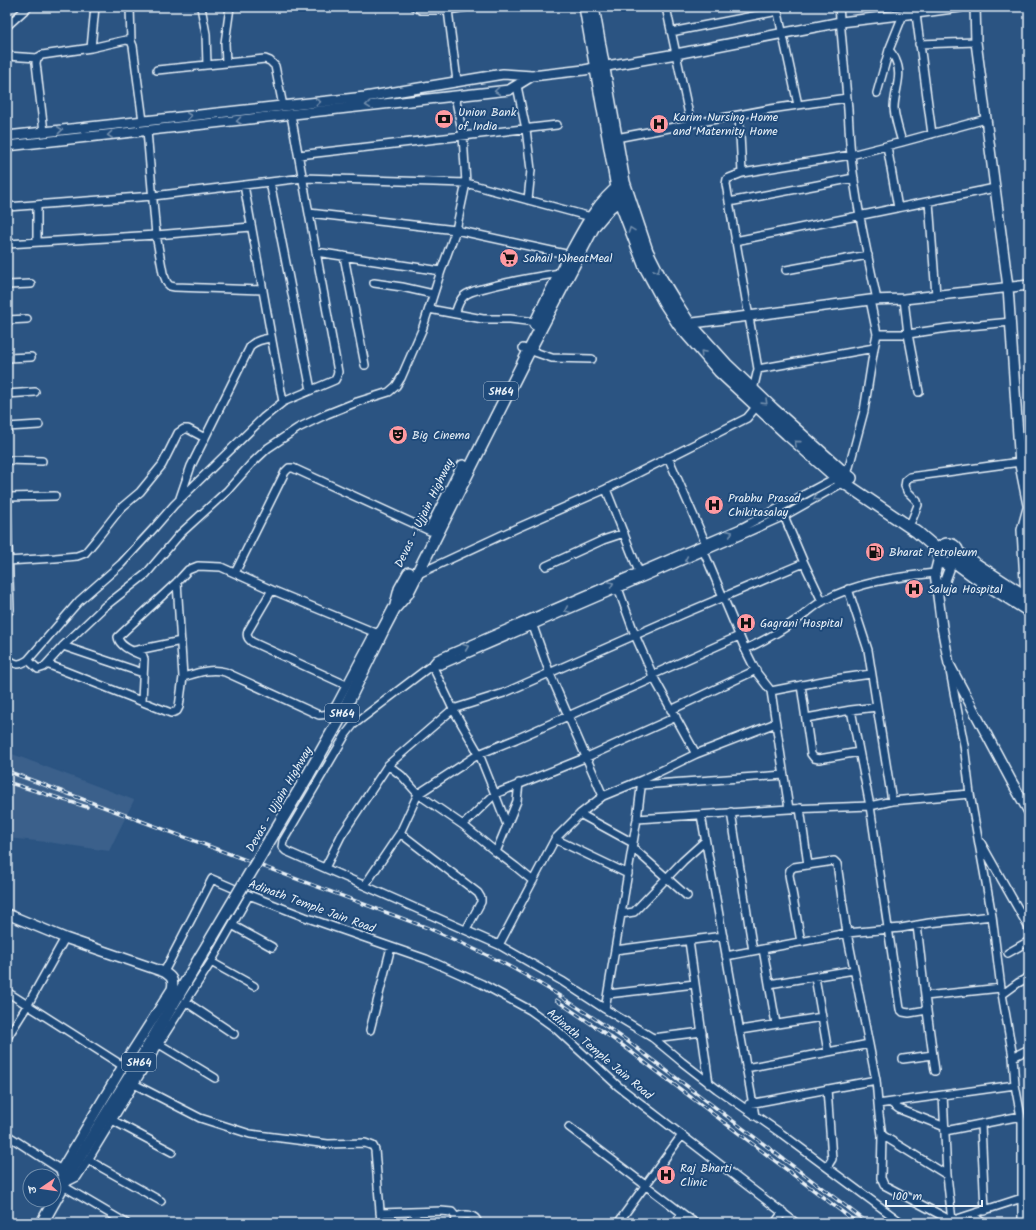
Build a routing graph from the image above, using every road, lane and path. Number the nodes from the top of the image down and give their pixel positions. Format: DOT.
graph roads {
  1 [pos="28,7"];
  2 [pos="95,7"];
  3 [pos="130,7"];
  4 [pos="202,7"];
  5 [pos="230,7"];
  6 [pos="415,7"];
  7 [pos="466,7"];
  8 [pos="585,7"];
  9 [pos="593,7"];
  10 [pos="666,7"];
  11 [pos="839,7"];
  12 [pos="960,7"];
  13 [pos="974,7"];
  14 [pos="778,9"];
  15 [pos="448,10"];
  16 [pos="916,10"];
  17 [pos="903,15"];
  18 [pos="841,22"];
  19 [pos="7,24"];
  20 [pos="671,32"];
  21 [pos="783,33"];
  22 [pos="131,41"];
  23 [pos="976,42"];
  24 [pos="919,44"];
  25 [pos="91,48"];
  26 [pos="889,50"];
  27 [pos="676,54"];
  28 [pos="7,56"];
  29 [pos="37,58"];
  30 [pos="226,63"];
  31 [pos="207,65"];
  32 [pos="600,67"];
  33 [pos="157,70"];
  34 [pos="532,76"];
  35 [pos="457,81"];
  36 [pos="517,86"];
  37 [pos="877,93"];
  38 [pos="455,96"];
  39 [pos="848,98"];
  40 [pos="798,105"];
  41 [pos="283,106"];
  42 [pos="291,115"];
  43 [pos="739,115"];
  44 [pos="986,119"];
  45 [pos="143,121"];
  46 [pos="691,124"];
  47 [pos="557,125"];
  48 [pos="526,129"];
  49 [pos="147,131"];
  50 [pos="44,132"];
  51 [pos="932,134"];
  52 [pos="7,136"];
  53 [pos="463,136"];
  54 [pos="616,138"];
  55 [pos="902,142"];
  56 [pos="7,146"];
  57 [pos="887,146"];
  58 [pos="851,154"];
  59 [pos="299,155"];
  60 [pos="742,173"];
  61 [pos="303,178"];
  62 [pos="854,178"];
  63 [pos="270,182"];
  64 [pos="466,183"];
  65 [pos="244,185"];
  66 [pos="995,188"];
  67 [pos="622,191"];
  68 [pos="153,196"];
  69 [pos="528,200"];
  70 [pos="729,202"];
  71 [pos="929,202"];
  72 [pos="37,205"];
  73 [pos="7,207"];
  74 [pos="898,208"];
  75 [pos="309,213"];
  76 [pos="860,216"];
  77 [pos="591,217"];
  78 [pos="251,226"];
  79 [pos="456,230"];
  80 [pos="156,235"];
  81 [pos="736,241"];
  82 [pos="37,242"];
  83 [pos="7,244"];
  84 [pos="316,252"];
  85 [pos="570,255"];
  86 [pos="868,255"];
  87 [pos="344,256"];
  88 [pos="786,270"];
  89 [pos="441,271"];
  90 [pos="560,273"];
  91 [pos="374,283"];
  92 [pos="31,284"];
  93 [pos="7,285"];
  94 [pos="1029,285"];
  95 [pos="1008,287"];
  96 [pos="263,290"];
  97 [pos="433,294"];
  98 [pos="936,295"];
  99 [pos="904,299"];
  100 [pos="874,300"];
  101 [pos="429,309"];
  102 [pos="455,314"];
  103 [pos="749,316"];
  104 [pos="27,319"];
  105 [pos="7,320"];
  106 [pos="536,322"];
  107 [pos="1011,322"];
  108 [pos="684,324"];
  109 [pos="878,334"];
  110 [pos="908,334"];
  111 [pos="271,338"];
  112 [pos="874,348"];
  113 [pos="526,349"];
  114 [pos="31,357"];
  115 [pos="7,358"];
  116 [pos="592,359"];
  117 [pos="365,365"];
  118 [pos="758,369"];
  119 [pos="311,390"];
  120 [pos="753,390"];
  121 [pos="35,392"];
  122 [pos="919,392"];
  123 [pos="7,394"];
  124 [pos="283,402"];
  125 [pos="757,406"];
  126 [pos="39,425"];
  127 [pos="7,427"];
  128 [pos="205,438"];
  129 [pos="668,458"];
  130 [pos="7,460"];
  131 [pos="42,461"];
  132 [pos="1023,464"];
  133 [pos="844,476"];
  134 [pos="606,489"];
  135 [pos="55,496"];
  136 [pos="7,497"];
  137 [pos="179,500"];
  138 [pos="1028,509"];
  139 [pos="7,512"];
  140 [pos="784,516"];
  141 [pos="912,520"];
  142 [pos="430,531"];
  143 [pos="624,533"];
  144 [pos="706,544"];
  145 [pos="940,551"];
  146 [pos="704,552"];
  147 [pos="955,560"];
  148 [pos="8,561"];
  149 [pos="804,563"];
  150 [pos="546,566"];
  151 [pos="639,572"];
  152 [pos="235,573"];
  153 [pos="935,573"];
  154 [pos="416,575"];
  155 [pos="177,582"];
  156 [pos="618,588"];
  157 [pos="848,589"];
  158 [pos="272,590"];
  159 [pos="938,594"];
  160 [pos="723,598"];
  161 [pos="1028,599"];
  162 [pos="822,601"];
  163 [pos="394,609"];
  164 [pos="10,610"];
  165 [pos="1029,611"];
  166 [pos="533,626"];
  167 [pos="380,630"];
  168 [pos="635,635"];
  169 [pos="740,636"];
  170 [pos="180,641"];
  171 [pos="63,646"];
  172 [pos="745,649"];
  173 [pos="133,651"];
  174 [pos="7,659"];
  175 [pos="28,660"];
  176 [pos="47,664"];
  177 [pos="949,664"];
  178 [pos="432,665"];
  179 [pos="756,670"];
  180 [pos="144,673"];
  181 [pos="550,674"];
  182 [pos="871,674"];
  183 [pos="653,676"];
  184 [pos="183,677"];
  185 [pos="346,685"];
  186 [pos="801,685"];
  187 [pos="771,691"];
  188 [pos="142,701"];
  189 [pos="877,707"];
  190 [pos="453,709"];
  191 [pos="671,710"];
  192 [pos="851,710"];
  193 [pos="568,716"];
  194 [pos="676,717"];
  195 [pos="806,718"];
  196 [pos="776,723"];
  197 [pos="858,752"];
  198 [pos="478,754"];
  199 [pos="696,754"];
  200 [pos="587,757"];
  201 [pos="388,765"];
  202 [pos="784,775"];
  203 [pos="519,783"];
  204 [pos="641,783"];
  205 [pos="418,794"];
  206 [pos="495,794"];
  207 [pos="970,794"];
  208 [pos="603,796"];
  209 [pos="1026,801"];
  210 [pos="892,802"];
  211 [pos="870,806"];
  212 [pos="800,808"];
  213 [pos="789,809"];
  214 [pos="731,812"];
  215 [pos="1029,812"];
  216 [pos="580,814"];
  217 [pos="701,815"];
  218 [pos="638,819"];
  219 [pos="463,825"];
  220 [pos="507,825"];
  221 [pos="400,833"];
  222 [pos="555,839"];
  223 [pos="978,839"];
  224 [pos="706,841"];
  225 [pos="633,846"];
  226 [pos="496,852"];
  227 [pos="808,864"];
  228 [pos="325,868"];
  229 [pos="628,874"];
  230 [pos="667,878"];
  231 [pos="533,881"];
  232 [pos="365,885"];
  233 [pos="249,895"];
  234 [pos="687,896"];
  235 [pos="7,914"];
  236 [pos="621,914"];
  237 [pos="992,916"];
  238 [pos="232,925"];
  239 [pos="917,925"];
  240 [pos="1029,928"];
  241 [pos="466,930"];
  242 [pos="889,930"];
  243 [pos="847,933"];
  244 [pos="723,936"];
  245 [pos="65,938"];
  246 [pos="689,941"];
  247 [pos="1029,941"];
  248 [pos="801,942"];
  249 [pos="499,945"];
  250 [pos="272,947"];
  251 [pos="391,947"];
  252 [pos="764,949"];
  253 [pos="615,950"];
  254 [pos="753,951"];
  255 [pos="1008,953"];
  256 [pos="726,956"];
  257 [pos="211,962"];
  258 [pos="854,970"];
  259 [pos="164,972"];
  260 [pos="815,976"];
  261 [pos="1029,977"];
  262 [pos="695,984"];
  263 [pos="769,984"];
  264 [pos="254,986"];
  265 [pos="1002,991"];
  266 [pos="7,992"];
  267 [pos="608,994"];
  268 [pos="925,996"];
  269 [pos="186,1002"];
  270 [pos="27,1006"];
  271 [pos="605,1009"];
  272 [pos="927,1010"];
  273 [pos="822,1017"];
  274 [pos="776,1024"];
  275 [pos="370,1030"];
  276 [pos="740,1030"];
  277 [pos="702,1032"];
  278 [pos="234,1034"];
  279 [pos="7,1038"];
  280 [pos="653,1038"];
  281 [pos="159,1044"];
  282 [pos="869,1044"];
  283 [pos="1029,1049"];
  284 [pos="828,1052"];
  285 [pos="933,1055"];
  286 [pos="1013,1057"];
  287 [pos="903,1059"];
  288 [pos="123,1066"];
  289 [pos="746,1068"];
  290 [pos="935,1072"];
  291 [pos="215,1078"];
  292 [pos="876,1080"];
  293 [pos="134,1084"];
  294 [pos="709,1084"];
  295 [pos="1015,1085"];
  296 [pos="827,1090"];
  297 [pos="943,1095"];
  298 [pos="891,1102"];
  299 [pos="753,1104"];
  300 [pos="878,1104"];
  301 [pos="740,1105"];
  302 [pos="755,1116"];
  303 [pos="1022,1119"];
  304 [pos="1029,1119"];
  305 [pos="112,1120"];
  306 [pos="981,1125"];
  307 [pos="569,1127"];
  308 [pos="945,1129"];
  309 [pos="7,1135"];
  310 [pos="682,1135"];
  311 [pos="882,1135"];
  312 [pos="172,1152"];
  313 [pos="88,1160"];
  314 [pos="58,1168"];
  315 [pos="62,1168"];
  316 [pos="827,1168"];
  317 [pos="62,1175"];
  318 [pos="947,1175"];
  319 [pos="64,1185"];
  320 [pos="645,1186"];
  321 [pos="1029,1195"];
  322 [pos="1022,1198"];
  323 [pos="161,1201"];
  324 [pos="985,1211"];
  325 [pos="415,1212"];
  326 [pos="783,1212"];
  327 [pos="380,1213"];
  328 [pos="682,1214"];
  329 [pos="972,1215"];
  330 [pos="455,1220"];
  331 [pos="45,1222"];
  332 [pos="949,1222"];
  333 [pos="126,1223"];
  334 [pos="381,1223"];
  335 [pos="417,1223"];
  336 [pos="478,1223"];
  337 [pos="618,1223"];
  338 [pos="675,1223"];
  339 [pos="695,1223"];
  340 [pos="775,1223"];
  341 [pos="796,1223"];
  342 [pos="902,1223"];
  343 [pos="983,1223"];
  344 [pos="1022,1223"];
  1 -- 19 [label="street"];
  2 -- 25 [label="street"];
  3 -- 22 [label="street"];
  4 -- 31 [label="street"];
  5 -- 30 [label="street"];
  6 -- 15 [label="street"];
  7 -- 15 [label="street"];
  8 -- 32 [label="main road"];
  9 -- 32 [label="main road"];
  10 -- 20 [label="street"];
  11 -- 18 [label="street"];
  12 -- 16 [label="street"];
  13 -- 23 [label="street"];
  14 -- 20 [label="street"];
  14 -- 21 [label="street"];
  15 -- 35 [label="street"];
  16 -- 17 [label="street"];
  16 -- 24 [label="street"];
  17 -- 18 [label="street"];
  17 -- 26 [label="street"];
  18 -- 21 [label="street"];
  18 -- 39 [label="street"];
  20 -- 27 [label="street"];
  21 -- 27 [label="street"];
  21 -- 40 [label="street"];
  22 -- 25 [label="street"];
  22 -- 45 [label="street"];
  23 -- 24 [label="street"];
  23 -- 44 [label="street"];
  24 -- 51 [label="street"];
  25 -- 29 [label="street"];
  26 -- 37 [label="street"];
  26 -- 55 [label="street"];
  27 -- 32 [label="street"];
  27 -- 46 [label="street"];
  28 -- 29 [label="street"];
  29 -- 50 [label="street"];
  30 -- 31 [label="street"];
  30 -- 41 [label="street"];
  31 -- 33 [label="street"];
  32 -- 34 [label="street"];
  32 -- 54 [label="main road"];
  32 -- 67 [label="main road"];
  34 -- 35 [label="street"];
  34 -- 36 [label="street"];
  41 -- 35 [label="street, one-way"];
  36 -- 38 [label="street, one-way"];
  36 -- 48 [label="street"];
  38 -- 42 [label="street, one-way"];
  38 -- 53 [label="street"];
  39 -- 40 [label="street"];
  39 -- 58 [label="street"];
  40 -- 43 [label="street"];
  45 -- 41 [label="street, one-way"];
  42 -- 49 [label="street, one-way"];
  42 -- 59 [label="street"];
  43 -- 46 [label="street"];
  43 -- 60 [label="street"];
  44 -- 51 [label="street"];
  44 -- 66 [label="street"];
  50 -- 45 [label="street, one-way"];
  46 -- 54 [label="street"];
  47 -- 48 [label="street"];
  48 -- 53 [label="street"];
  48 -- 69 [label="street"];
  49 -- 56 [label="street, one-way"];
  49 -- 68 [label="street"];
  50 -- 52 [label="street"];
  51 -- 55 [label="street"];
  53 -- 59 [label="street"];
  53 -- 64 [label="street"];
  54 -- 67 [label="main road"];
  55 -- 57 [label="street"];
  57 -- 58 [label="street"];
  57 -- 74 [label="street"];
  58 -- 60 [label="street"];
  58 -- 62 [label="street"];
  59 -- 61 [label="street"];
  60 -- 70 [label="street"];
  61 -- 63 [label="street"];
  61 -- 64 [label="street"];
  61 -- 75 [label="street"];
  62 -- 70 [label="street"];
  62 -- 76 [label="street"];
  63 -- 65 [label="street"];
  63 -- 119 [label="street"];
  64 -- 69 [label="street"];
  64 -- 79 [label="street"];
  65 -- 68 [label="street"];
  65 -- 78 [label="street"];
  66 -- 71 [label="street"];
  66 -- 95 [label="street"];
  67 -- 77 [label="main road, Devas - Ujjain Highway / SH64"];
  67 -- 108 [label="main road"];
  67 -- 113 [label="main road, Devas - Ujjain Highway / SH64"];
  68 -- 72 [label="street"];
  68 -- 80 [label="street"];
  69 -- 77 [label="street"];
  70 -- 81 [label="street"];
  71 -- 74 [label="street"];
  71 -- 98 [label="street"];
  72 -- 73 [label="street"];
  72 -- 82 [label="street"];
  74 -- 76 [label="street"];
  75 -- 79 [label="street"];
  75 -- 84 [label="street"];
  76 -- 81 [label="street"];
  76 -- 86 [label="street"];
  77 -- 85 [label="main road, Devas - Ujjain Highway / SH64"];
  78 -- 80 [label="street"];
  78 -- 96 [label="street"];
  79 -- 85 [label="street"];
  79 -- 89 [label="street"];
  80 -- 82 [label="street"];
  80 -- 96 [label="street"];
  81 -- 103 [label="street"];
  82 -- 83 [label="street"];
  84 -- 87 [label="street"];
  84 -- 119 [label="street"];
  85 -- 90 [label="main road, Devas - Ujjain Highway / SH64"];
  86 -- 88 [label="street"];
  86 -- 100 [label="street"];
  87 -- 89 [label="street"];
  87 -- 117 [label="street"];
  89 -- 97 [label="street"];
  90 -- 102 [label="street"];
  90 -- 106 [label="main road, Devas - Ujjain Highway / SH64"];
  91 -- 97 [label="street"];
  92 -- 93 [label="street"];
  94 -- 95 [label="street"];
  95 -- 98 [label="street"];
  95 -- 107 [label="street"];
  96 -- 111 [label="street"];
  97 -- 101 [label="street"];
  98 -- 99 [label="street"];
  99 -- 100 [label="street"];
  99 -- 110 [label="street"];
  100 -- 103 [label="street"];
  100 -- 109 [label="street"];
  101 -- 102 [label="street"];
  101 -- 171 [label="street"];
  102 -- 106 [label="street"];
  103 -- 108 [label="street"];
  103 -- 118 [label="street"];
  104 -- 105 [label="street"];
  106 -- 113 [label="main road, Devas - Ujjain Highway / SH64"];
  107 -- 110 [label="street"];
  107 -- 132 [label="street"];
  108 -- 120 [label="main road"];
  125 -- 108 [label="main road, one-way"];
  109 -- 110 [label="street"];
  109 -- 112 [label="street"];
  110 -- 122 [label="street"];
  111 -- 124 [label="street"];
  111 -- 128 [label="street"];
  112 -- 118 [label="street"];
  112 -- 133 [label="street"];
  113 -- 116 [label="street"];
  113 -- 142 [label="main road, Devas - Ujjain Highway / SH64"];
  113 -- 154 [label="main road, Devas - Ujjain Highway / SH64"];
  114 -- 115 [label="street"];
  118 -- 120 [label="street"];
  119 -- 124 [label="street"];
  120 -- 133 [label="main road, one-way"];
  121 -- 123 [label="street"];
  124 -- 137 [label="street"];
  125 -- 129 [label="street"];
  133 -- 125 [label="main road, one-way"];
  126 -- 127 [label="street"];
  128 -- 137 [label="street"];
  128 -- 148 [label="street"];
  129 -- 134 [label="street"];
  129 -- 144 [label="street"];
  130 -- 131 [label="street"];
  132 -- 138 [label="street"];
  132 -- 141 [label="street"];
  133 -- 140 [label="street, one-way"];
  133 -- 141 [label="main road"];
  144 -- 133 [label="street, one-way"];
  133 -- 145 [label="main road"];
  134 -- 143 [label="street"];
  134 -- 154 [label="street"];
  135 -- 136 [label="street"];
  137 -- 175 [label="street"];
  138 -- 161 [label="street"];
  139 -- 148 [label="street"];
  140 -- 146 [label="street"];
  140 -- 149 [label="street"];
  141 -- 145 [label="main road"];
  142 -- 152 [label="street"];
  142 -- 163 [label="main road, Devas - Ujjain Highway / SH64"];
  143 -- 150 [label="street"];
  143 -- 151 [label="street"];
  144 -- 151 [label="street"];
  145 -- 147 [label="main road"];
  145 -- 147 [label="main road"];
  145 -- 153 [label="street"];
  146 -- 156 [label="street, one-way"];
  146 -- 160 [label="street"];
  147 -- 159 [label="street"];
  147 -- 161 [label="main road"];
  147 -- 165 [label="main road"];
  148 -- 164 [label="street"];
  149 -- 160 [label="street"];
  149 -- 162 [label="street"];
  178 -- 151 [label="street, one-way"];
  152 -- 155 [label="street"];
  152 -- 158 [label="street"];
  153 -- 157 [label="street"];
  153 -- 159 [label="street"];
  154 -- 163 [label="main road, Devas - Ujjain Highway / SH64"];
  155 -- 170 [label="street"];
  155 -- 173 [label="street"];
  156 -- 166 [label="street, one-way"];
  156 -- 168 [label="street"];
  157 -- 162 [label="street"];
  157 -- 182 [label="street"];
  158 -- 167 [label="street"];
  158 -- 185 [label="street"];
  159 -- 177 [label="street"];
  160 -- 168 [label="street"];
  160 -- 169 [label="street"];
  162 -- 172 [label="street"];
  163 -- 167 [label="main road, Devas - Ujjain Highway / SH64"];
  166 -- 178 [label="street"];
  166 -- 181 [label="street"];
  167 -- 185 [label="street"];
  167 -- 319 [label="main road, Devas - Ujjain Highway / SH64, bridge"];
  168 -- 181 [label="street"];
  168 -- 183 [label="street"];
  169 -- 172 [label="street"];
  169 -- 183 [label="street"];
  170 -- 173 [label="street"];
  170 -- 184 [label="street"];
  171 -- 176 [label="street"];
  171 -- 180 [label="street"];
  172 -- 179 [label="street"];
  173 -- 180 [label="street"];
  174 -- 175 [label="street"];
  175 -- 176 [label="street"];
  176 -- 188 [label="street"];
  177 -- 207 [label="street"];
  177 -- 209 [label="street"];
  178 -- 190 [label="street"];
  178 -- 228 [label="street"];
  179 -- 187 [label="street"];
  179 -- 191 [label="street"];
  180 -- 188 [label="street"];
  181 -- 190 [label="street"];
  181 -- 193 [label="street"];
  182 -- 186 [label="street"];
  182 -- 189 [label="street"];
  183 -- 191 [label="street"];
  183 -- 193 [label="street"];
  184 -- 185 [label="street"];
  184 -- 188 [label="street"];
  186 -- 187 [label="street"];
  186 -- 195 [label="street"];
  187 -- 196 [label="street"];
  189 -- 192 [label="street"];
  189 -- 210 [label="street"];
  190 -- 198 [label="street"];
  190 -- 201 [label="street"];
  191 -- 194 [label="street"];
  192 -- 195 [label="street"];
  192 -- 197 [label="street"];
  193 -- 198 [label="street"];
  193 -- 200 [label="street"];
  194 -- 199 [label="street"];
  194 -- 200 [label="street"];
  195 -- 197 [label="street"];
  196 -- 199 [label="street"];
  196 -- 202 [label="street"];
  197 -- 211 [label="street"];
  198 -- 205 [label="street"];
  198 -- 206 [label="street"];
  199 -- 204 [label="street"];
  200 -- 203 [label="street"];
  200 -- 208 [label="street"];
  201 -- 205 [label="street"];
  201 -- 228 [label="street"];
  202 -- 204 [label="street"];
  202 -- 213 [label="street"];
  203 -- 206 [label="street"];
  203 -- 220 [label="street"];
  204 -- 208 [label="street"];
  204 -- 218 [label="street"];
  205 -- 219 [label="street"];
  205 -- 221 [label="street"];
  206 -- 219 [label="street"];
  206 -- 220 [label="street"];
  207 -- 210 [label="street"];
  207 -- 223 [label="street"];
  208 -- 216 [label="street"];
  209 -- 215 [label="street"];
  210 -- 211 [label="street"];
  211 -- 212 [label="street"];
  211 -- 242 [label="street"];
  212 -- 213 [label="street"];
  212 -- 227 [label="street"];
  213 -- 214 [label="street"];
  214 -- 217 [label="street"];
  214 -- 254 [label="street"];
  216 -- 222 [label="street"];
  216 -- 225 [label="street"];
  217 -- 218 [label="street"];
  217 -- 224 [label="street"];
  218 -- 225 [label="street"];
  219 -- 226 [label="street"];
  220 -- 226 [label="street"];
  221 -- 232 [label="street"];
  221 -- 241 [label="street"];
  222 -- 229 [label="street"];
  222 -- 231 [label="street"];
  223 -- 237 [label="street"];
  223 -- 240 [label="street"];
  224 -- 230 [label="street"];
  224 -- 244 [label="street"];
  225 -- 229 [label="street"];
  225 -- 230 [label="street"];
  226 -- 231 [label="street"];
  227 -- 243 [label="street"];
  227 -- 248 [label="street"];
  228 -- 232 [label="street"];
  229 -- 236 [label="street"];
  230 -- 234 [label="street"];
  230 -- 236 [label="street"];
  231 -- 249 [label="street"];
  232 -- 241 [label="street"];
  233 -- 238 [label="street"];
  233 -- 251 [label="street, Adinath Temple Jain Road"];
  233 -- 259 [label="street, Adinath Temple Jain Road"];
  235 -- 245 [label="street"];
  236 -- 253 [label="street"];
  237 -- 239 [label="street"];
  237 -- 265 [label="street"];
  238 -- 250 [label="street"];
  238 -- 257 [label="street"];
  239 -- 242 [label="street"];
  239 -- 268 [label="street"];
  241 -- 249 [label="street"];
  242 -- 243 [label="street"];
  242 -- 272 [label="street"];
  243 -- 248 [label="street"];
  243 -- 258 [label="street"];
  244 -- 246 [label="street"];
  244 -- 256 [label="street"];
  245 -- 259 [label="street"];
  245 -- 270 [label="street"];
  246 -- 253 [label="street"];
  246 -- 262 [label="street"];
  247 -- 255 [label="street"];
  248 -- 252 [label="street"];
  249 -- 271 [label="street"];
  251 -- 275 [label="street"];
  251 -- 310 [label="street, Adinath Temple Jain Road"];
  252 -- 254 [label="street"];
  252 -- 263 [label="street"];
  253 -- 267 [label="street"];
  254 -- 256 [label="street"];
  256 -- 276 [label="street"];
  257 -- 264 [label="street"];
  257 -- 269 [label="street"];
  258 -- 260 [label="street"];
  258 -- 282 [label="street"];
  259 -- 288 [label="street"];
  260 -- 263 [label="street"];
  260 -- 273 [label="street"];
  261 -- 265 [label="street"];
  262 -- 267 [label="street"];
  262 -- 277 [label="street"];
  263 -- 274 [label="street"];
  265 -- 268 [label="street"];
  265 -- 286 [label="street"];
  266 -- 270 [label="street"];
  267 -- 271 [label="street"];
  268 -- 272 [label="street"];
  269 -- 278 [label="street"];
  269 -- 281 [label="street"];
  270 -- 279 [label="street"];
  270 -- 288 [label="street"];
  271 -- 280 [label="street"];
  272 -- 285 [label="street"];
  273 -- 274 [label="street"];
  273 -- 284 [label="street"];
  274 -- 276 [label="street"];
  276 -- 289 [label="street"];
  277 -- 280 [label="street"];
  277 -- 294 [label="street"];
  280 -- 294 [label="street"];
  281 -- 291 [label="street"];
  281 -- 293 [label="street"];
  282 -- 284 [label="street"];
  282 -- 292 [label="street"];
  283 -- 286 [label="street"];
  284 -- 289 [label="street"];
  285 -- 287 [label="street"];
  285 -- 290 [label="street"];
  286 -- 295 [label="street"];
  288 -- 315 [label="street"];
  289 -- 299 [label="street"];
  292 -- 296 [label="street"];
  292 -- 300 [label="street"];
  293 -- 305 [label="street"];
  293 -- 327 [label="street"];
  294 -- 301 [label="street"];
  295 -- 297 [label="street"];
  295 -- 303 [label="street"];
  296 -- 299 [label="street"];
  296 -- 316 [label="street"];
  297 -- 298 [label="street"];
  297 -- 308 [label="street"];
  298 -- 300 [label="street"];
  298 -- 308 [label="street"];
  299 -- 301 [label="street"];
  299 -- 302 [label="street"];
  300 -- 311 [label="street"];
  301 -- 302 [label="street"];
  302 -- 316 [label="street"];
  303 -- 304 [label="street"];
  303 -- 306 [label="street"];
  303 -- 322 [label="street"];
  305 -- 312 [label="street"];
  305 -- 313 [label="street"];
  306 -- 308 [label="street"];
  306 -- 324 [label="street"];
  307 -- 320 [label="street"];
  308 -- 318 [label="street"];
  309 -- 314 [label="street"];
  310 -- 320 [label="street"];
  310 -- 326 [label="street, Adinath Temple Jain Road"];
  311 -- 318 [label="street"];
  311 -- 332 [label="street"];
  313 -- 319 [label="street"];
  313 -- 323 [label="street"];
  316 -- 342 [label="street"];
  317 -- 319 [label="street"];
  318 -- 332 [label="street"];
  319 -- 331 [label="main road, SH64"];
  319 -- 333 [label="street"];
  320 -- 328 [label="street"];
  320 -- 337 [label="street"];
  321 -- 322 [label="street"];
  322 -- 324 [label="street"];
  322 -- 344 [label="street"];
  324 -- 329 [label="street"];
  325 -- 327 [label="street"];
  325 -- 330 [label="street"];
  325 -- 335 [label="street"];
  326 -- 340 [label="street"];
  326 -- 341 [label="street, Adinath Temple Jain Road"];
  327 -- 334 [label="street"];
  328 -- 338 [label="street"];
  328 -- 339 [label="street"];
  329 -- 332 [label="street"];
  329 -- 343 [label="street"];
  330 -- 336 [label="street"];
}
